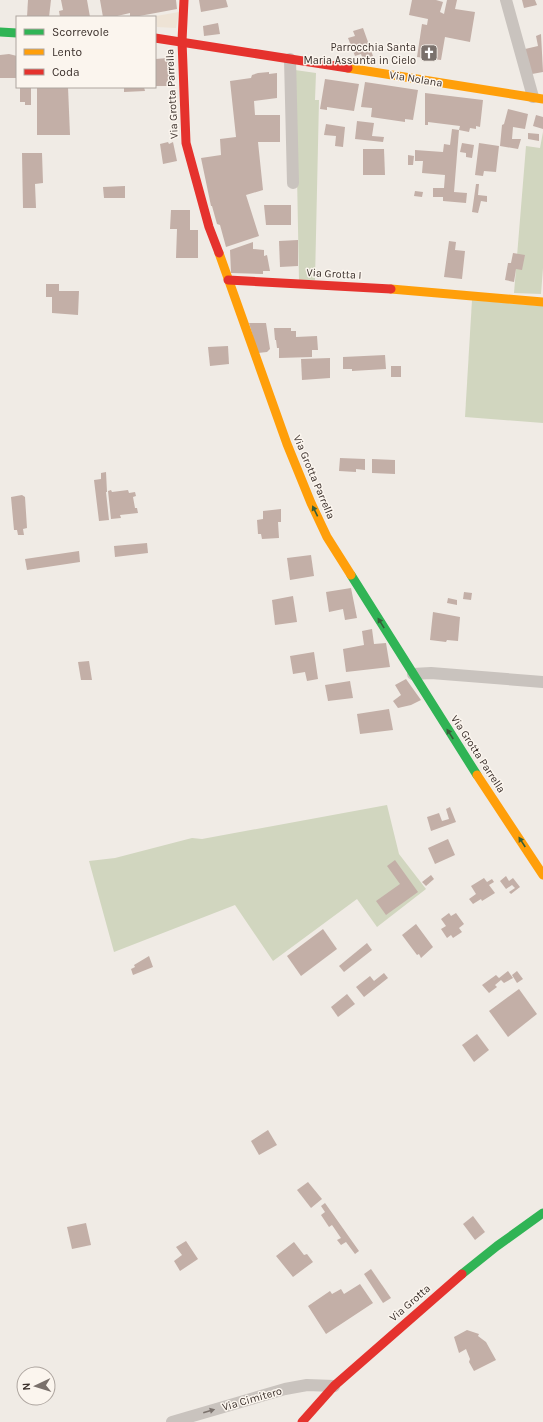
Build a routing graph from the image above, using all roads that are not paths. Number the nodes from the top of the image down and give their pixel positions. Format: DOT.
graph roads {
  1 [pos="184,0"];
  2 [pos="506,0"];
  3 [pos="0,32"];
  4 [pos="16,33"];
  5 [pos="156,38"];
  6 [pos="182,41"];
  7 [pos="290,59"];
  8 [pos="538,98"];
  9 [pos="293,183"];
  10 [pos="228,280"];
  11 [pos="543,302"];
  12 [pos="413,674"];
  13 [pos="543,682"];
  14 [pos="543,874"];
  15 [pos="543,1214"];
  16 [pos="334,1386"];
  17 [pos="172,1422"];
  18 [pos="302,1422"];
  1 -- 6 [label="street, Via Grotta Parrella"];
  2 -- 8 [label="street, Via Nolana"];
  3 -- 4 [label="street"];
  5 -- 6 [label="street, Via Nolana"];
  6 -- 7 [label="street, Via Nolana"];
  6 -- 10 [label="street, Via Grotta Parrella"];
  7 -- 8 [label="street, Via Nolana"];
  7 -- 9 [label="street"];
  10 -- 11 [label="street, Via Grotta I"];
  12 -- 10 [label="street, Via Grotta Parrella, one-way"];
  12 -- 13 [label="street"];
  14 -- 12 [label="street, Via Grotta Parrella, one-way"];
  15 -- 16 [label="street, Via Grotta"];
  17 -- 16 [label="street, Via Cimitero, one-way"];
  16 -- 18 [label="street, Via Grotta"];
}
